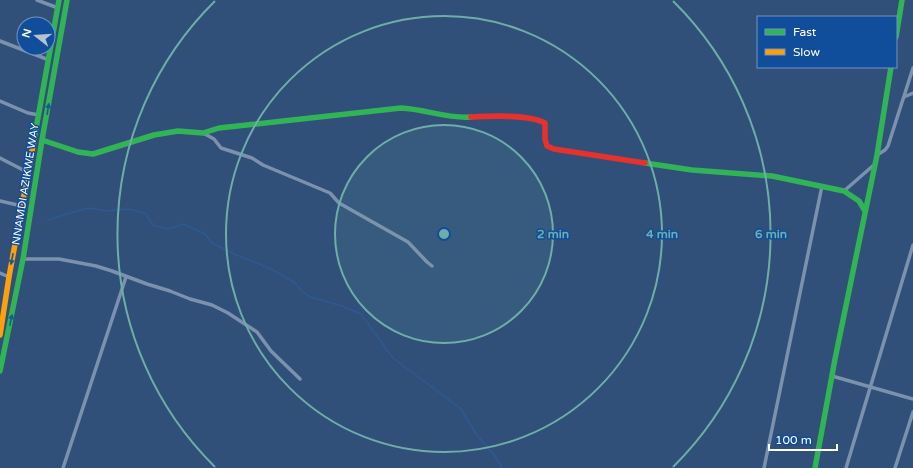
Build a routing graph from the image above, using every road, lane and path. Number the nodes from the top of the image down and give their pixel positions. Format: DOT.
graph roads {
  1 [pos="37,0"];
  2 [pos="59,0"];
  3 [pos="67,0"];
  4 [pos="902,0"];
  5 [pos="58,8"];
  6 [pos="897,31"];
  7 [pos="0,41"];
  8 [pos="49,60"];
  9 [pos="891,68"];
  10 [pos="913,68"];
  11 [pos="909,80"];
  12 [pos="913,86"];
  13 [pos="913,93"];
  14 [pos="904,97"];
  15 [pos="0,101"];
  16 [pos="39,115"];
  17 [pos="203,133"];
  18 [pos="42,140"];
  19 [pos="877,155"];
  20 [pos="0,158"];
  21 [pos="875,164"];
  22 [pos="29,173"];
  23 [pos="822,186"];
  24 [pos="844,191"];
  25 [pos="0,201"];
  26 [pos="22,206"];
  27 [pos="865,211"];
  28 [pos="913,245"];
  29 [pos="23,260"];
  30 [pos="432,266"];
  31 [pos="0,273"];
  32 [pos="9,277"];
  33 [pos="126,277"];
  34 [pos="0,335"];
  35 [pos="0,371"];
  36 [pos="832,376"];
  37 [pos="300,379"];
  38 [pos="870,387"];
  39 [pos="913,400"];
  40 [pos="913,412"];
  41 [pos="63,468"];
  42 [pos="764,468"];
  43 [pos="815,468"];
  44 [pos="846,468"];
  45 [pos="895,468"];
  1 -- 5 [label="street"];
  2 -- 5 [label="main road, NNAMDI AZIKWE WAY"];
  18 -- 3 [label="main road, NNAMDI AZIKWE WAY, one-way"];
  4 -- 6 [label="main road"];
  5 -- 8 [label="main road, NNAMDI AZIKWE WAY"];
  7 -- 8 [label="street"];
  8 -- 16 [label="main road, NNAMDI AZIKWE WAY"];
  9 -- 19 [label="main road"];
  10 -- 11 [label="street"];
  11 -- 12 [label="street"];
  11 -- 14 [label="street"];
  13 -- 14 [label="street"];
  14 -- 19 [label="street"];
  15 -- 16 [label="street"];
  16 -- 22 [label="main road, NNAMDI AZIKWE WAY"];
  17 -- 18 [label="main road"];
  17 -- 23 [label="main road"];
  17 -- 30 [label="street"];
  18 -- 29 [label="main road, NNAMDI AZIKWE WAY"];
  19 -- 21 [label="main road"];
  20 -- 22 [label="street"];
  21 -- 24 [label="street"];
  21 -- 27 [label="main road"];
  22 -- 26 [label="main road, NNAMDI AZIKWE WAY"];
  23 -- 24 [label="main road"];
  23 -- 42 [label="street"];
  24 -- 27 [label="main road"];
  25 -- 26 [label="street"];
  26 -- 32 [label="main road, NNAMDI AZIKWE WAY, one-way"];
  27 -- 36 [label="main road"];
  28 -- 38 [label="street"];
  29 -- 33 [label="street"];
  35 -- 29 [label="main road, NNAMDI AZIKWE WAY, one-way"];
  31 -- 32 [label="street"];
  32 -- 34 [label="main road, NNAMDI AZIKWE WAY"];
  33 -- 37 [label="street"];
  33 -- 41 [label="street"];
  36 -- 38 [label="street"];
  36 -- 43 [label="main road"];
  38 -- 39 [label="street"];
  38 -- 44 [label="street"];
  40 -- 45 [label="street"];
}
